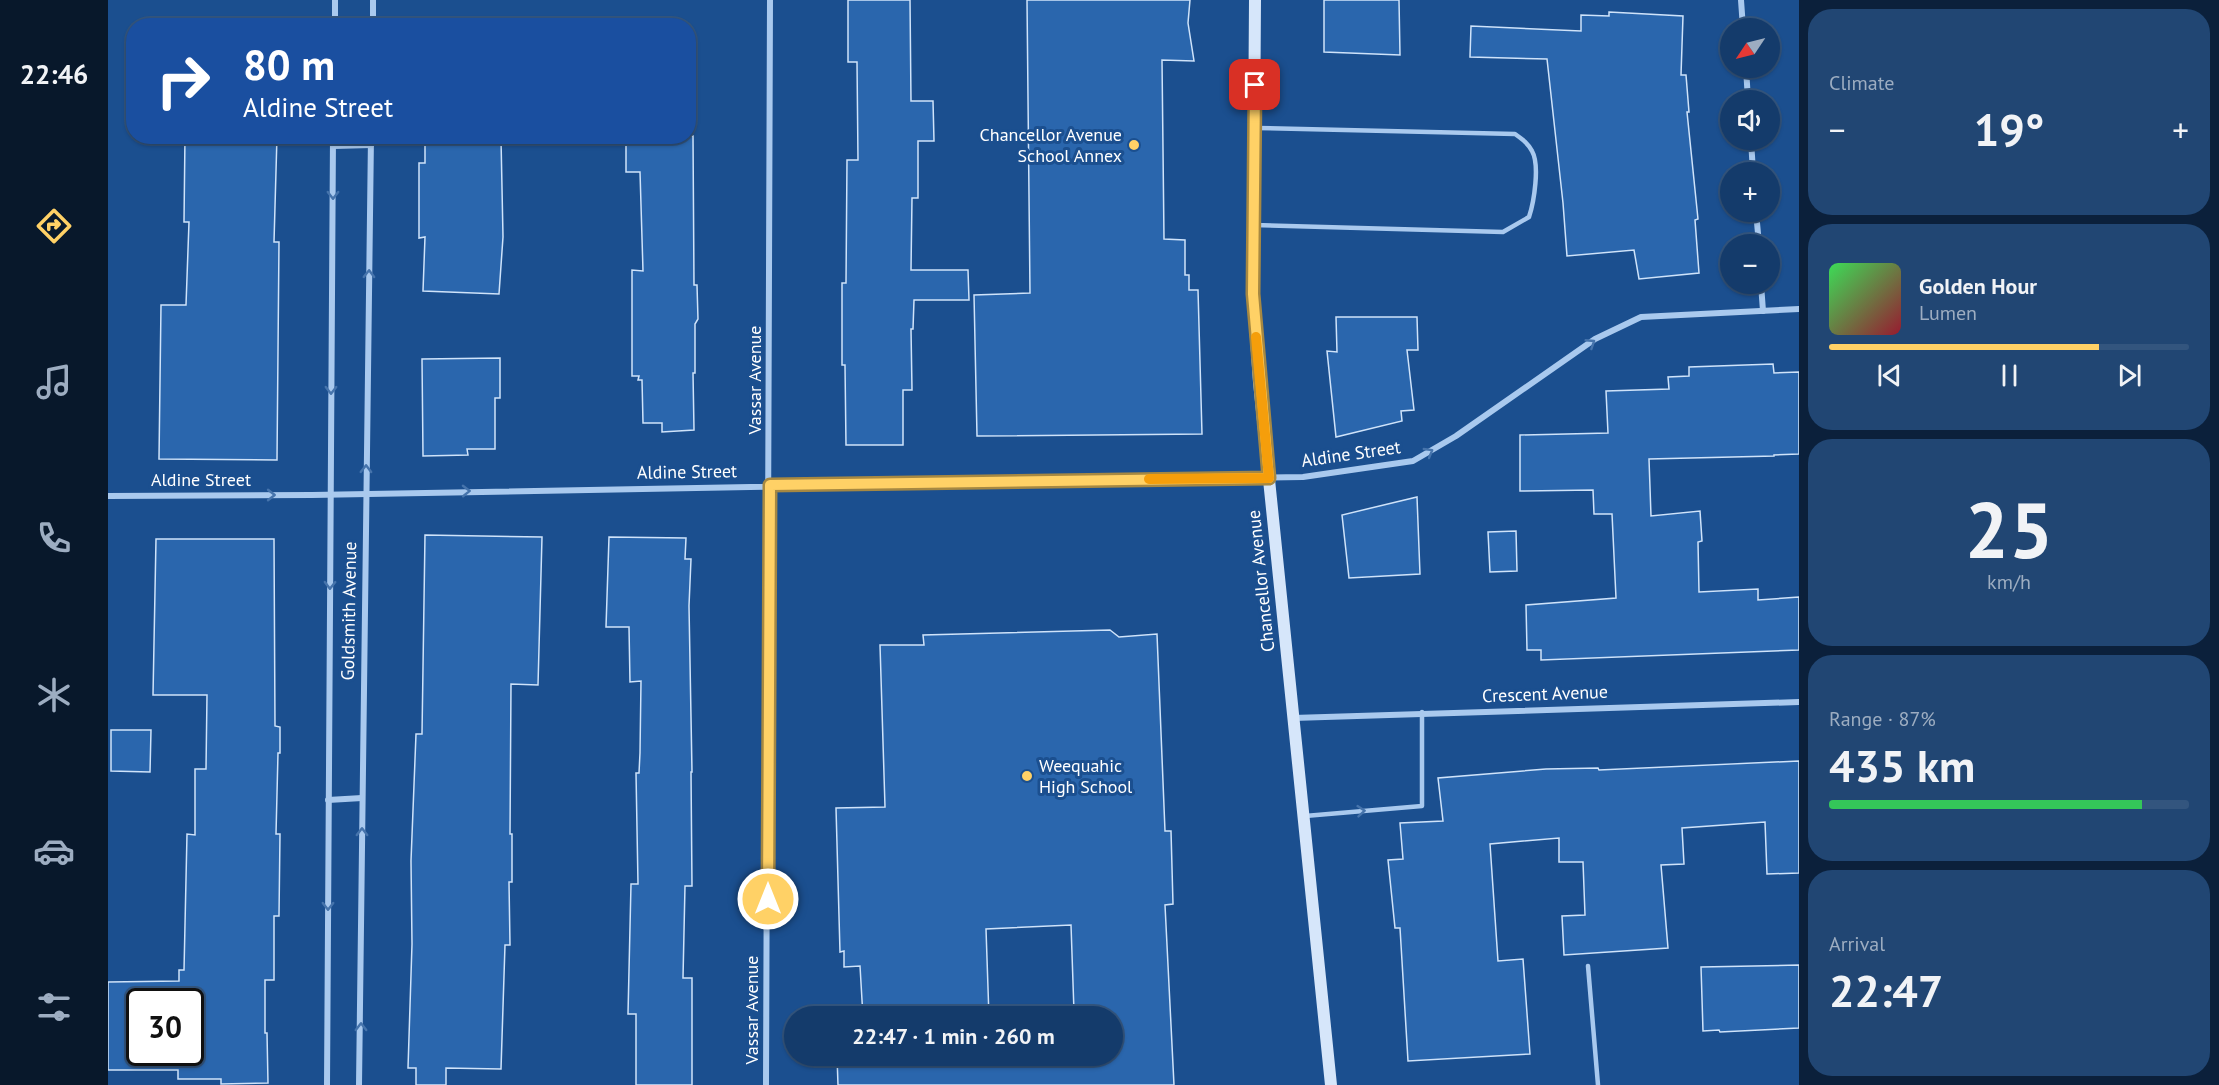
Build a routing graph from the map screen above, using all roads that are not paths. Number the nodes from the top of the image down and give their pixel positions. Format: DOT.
graph roads {
  1 [pos="335,0"];
  2 [pos="373,0"];
  3 [pos="770,0"];
  4 [pos="1255,0"];
  5 [pos="1741,0"];
  6 [pos="335,18"];
  7 [pos="373,18"];
  8 [pos="1742,18"];
  9 [pos="1254,128"];
  10 [pos="371,145"];
  11 [pos="333,146"];
  12 [pos="1254,225"];
  13 [pos="1762,294"];
  14 [pos="1799,309"];
  15 [pos="1763,311"];
  16 [pos="1269,478"];
  17 [pos="770,485"];
  18 [pos="330,494"];
  19 [pos="366,494"];
  20 [pos="108,496"];
  21 [pos="1799,702"];
  22 [pos="1422,712"];
  23 [pos="1293,718"];
  24 [pos="362,798"];
  25 [pos="328,800"];
  26 [pos="1303,817"];
  27 [pos="1588,966"];
  28 [pos="327,1085"];
  29 [pos="359,1085"];
  30 [pos="766,1085"];
  31 [pos="1331,1085"];
  32 [pos="1598,1085"];
  1 -- 6 [label="street"];
  2 -- 7 [label="street"];
  3 -- 17 [label="street, Vassar Avenue"];
  4 -- 9 [label="main road, Chancellor Avenue"];
  5 -- 8 [label="street"];
  9 -- 12 [label="main road, Chancellor Avenue"];
  9 -- 12 [label="lane"];
  10 -- 11 [label="street"];
  19 -- 10 [label="street, Goldsmith Avenue, one-way"];
  11 -- 18 [label="street, Goldsmith Avenue, one-way"];
  12 -- 16 [label="main road, Chancellor Avenue"];
  13 -- 15 [label="street"];
  14 -- 15 [label="street, Aldine Street"];
  16 -- 15 [label="street, Aldine Street, one-way"];
  16 -- 17 [label="street, Aldine Street"];
  16 -- 23 [label="main road, Chancellor Avenue"];
  19 -- 17 [label="street, Aldine Street, one-way"];
  17 -- 30 [label="street, Vassar Avenue"];
  18 -- 19 [label="street, Aldine Street"];
  20 -- 18 [label="street, Aldine Street, one-way"];
  18 -- 25 [label="street, Goldsmith Avenue, one-way"];
  19 -- 24 [label="street, Goldsmith Avenue"];
  21 -- 22 [label="street, Crescent Avenue"];
  22 -- 23 [label="street, Crescent Avenue"];
  26 -- 22 [label="lane, one-way"];
  23 -- 26 [label="main road, Chancellor Avenue"];
  24 -- 25 [label="street"];
  29 -- 24 [label="street, Goldsmith Avenue, one-way"];
  25 -- 28 [label="street, Goldsmith Avenue, one-way"];
  26 -- 31 [label="main road, Chancellor Avenue"];
  27 -- 32 [label="lane"];
}
